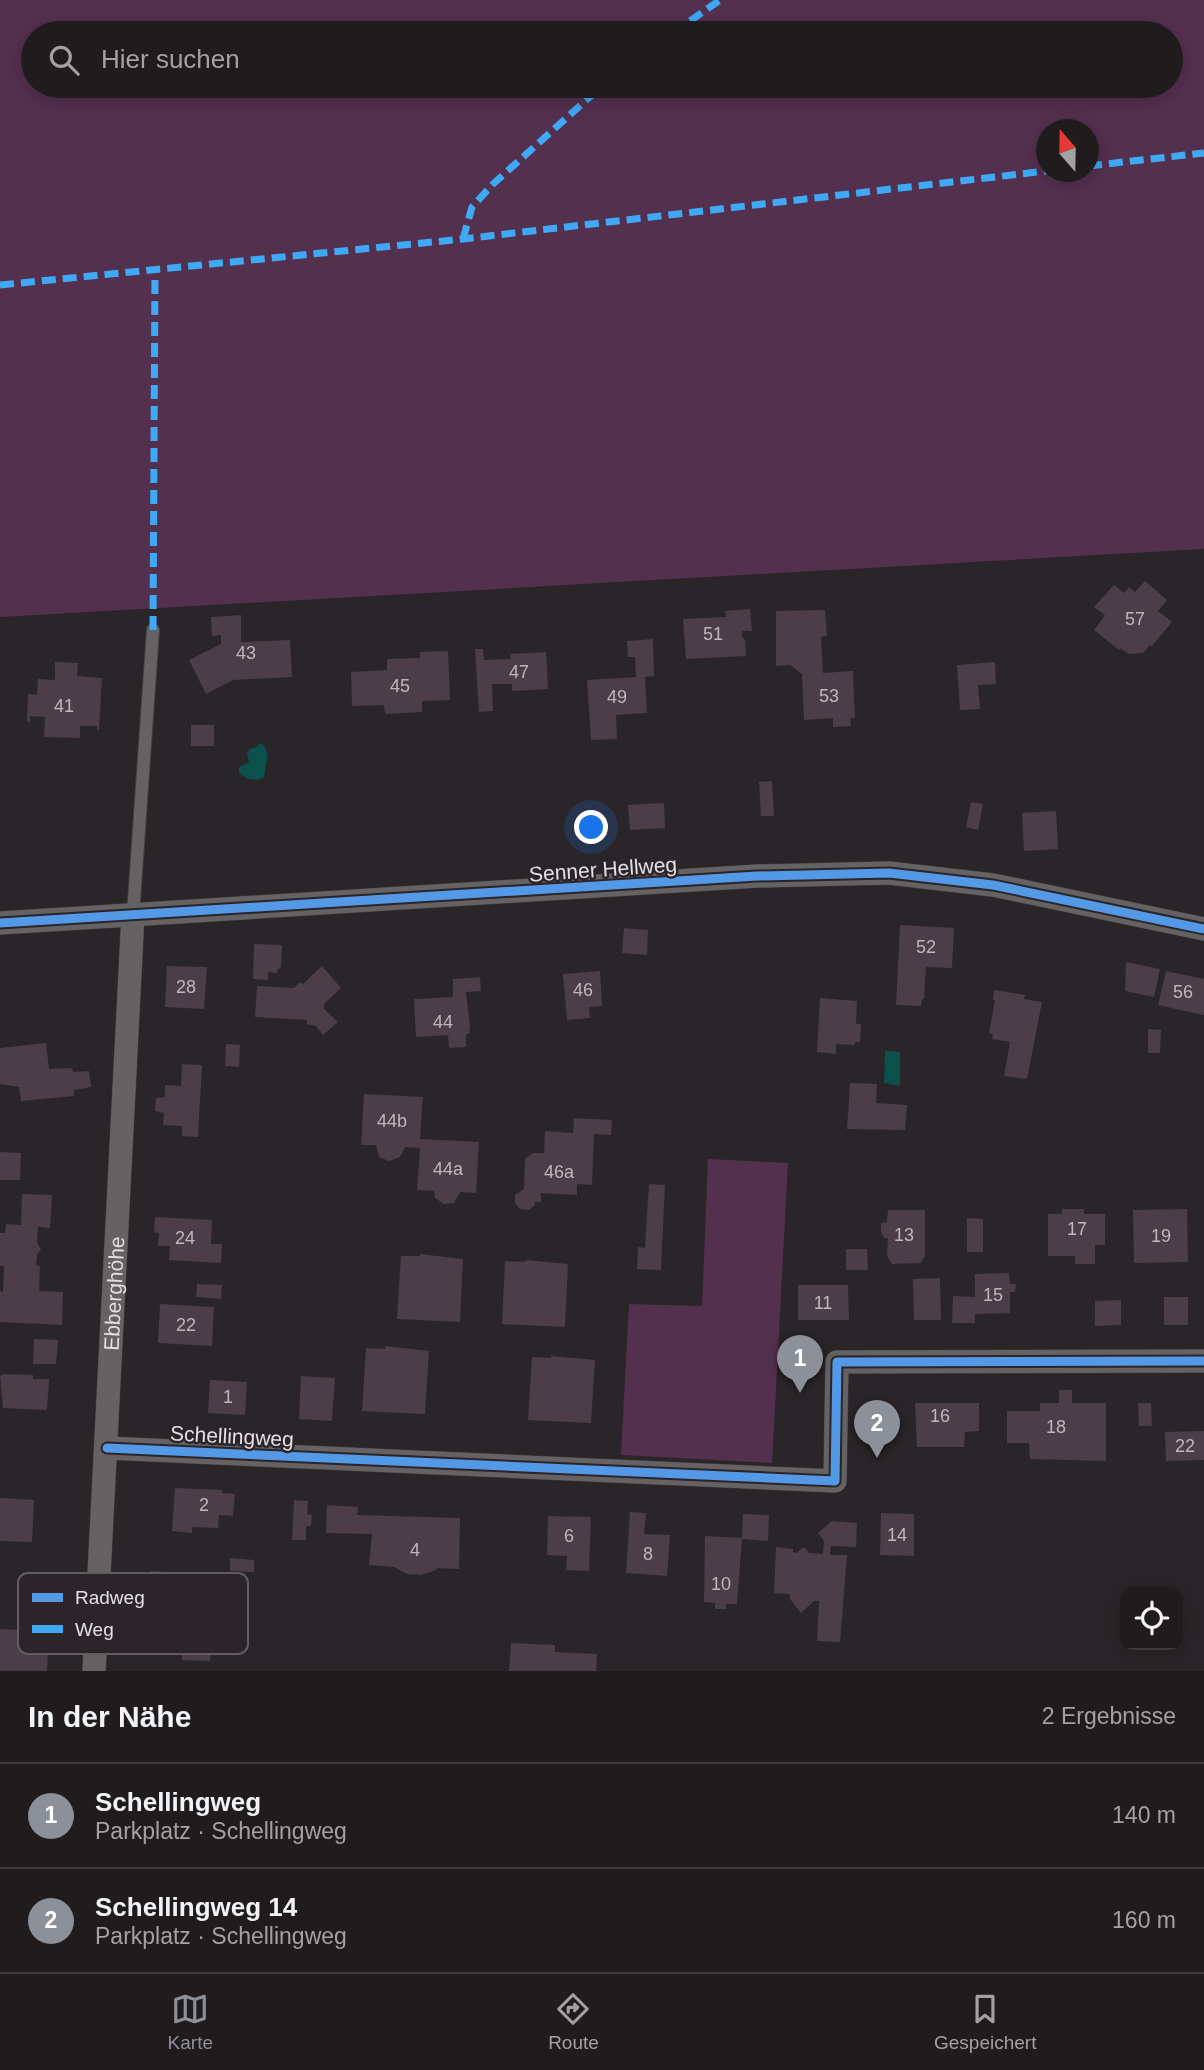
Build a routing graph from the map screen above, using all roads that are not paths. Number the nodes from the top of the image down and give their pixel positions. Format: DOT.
graph roads {
  1 [pos="153,631"];
  2 [pos="134,915"];
  3 [pos="0,923"];
  4 [pos="1204,929"];
  5 [pos="1204,1361"];
  6 [pos="107,1448"];
  7 [pos="100,1573"];
  1 -- 2 [label="lane"];
  2 -- 3 [label="street, Senner Hellweg"];
  2 -- 4 [label="street, Senner Hellweg"];
  2 -- 6 [label="street, Ebberghöhe"];
  5 -- 6 [label="street, Schellingweg"];
  6 -- 7 [label="street, Ebberghöhe"];
}
